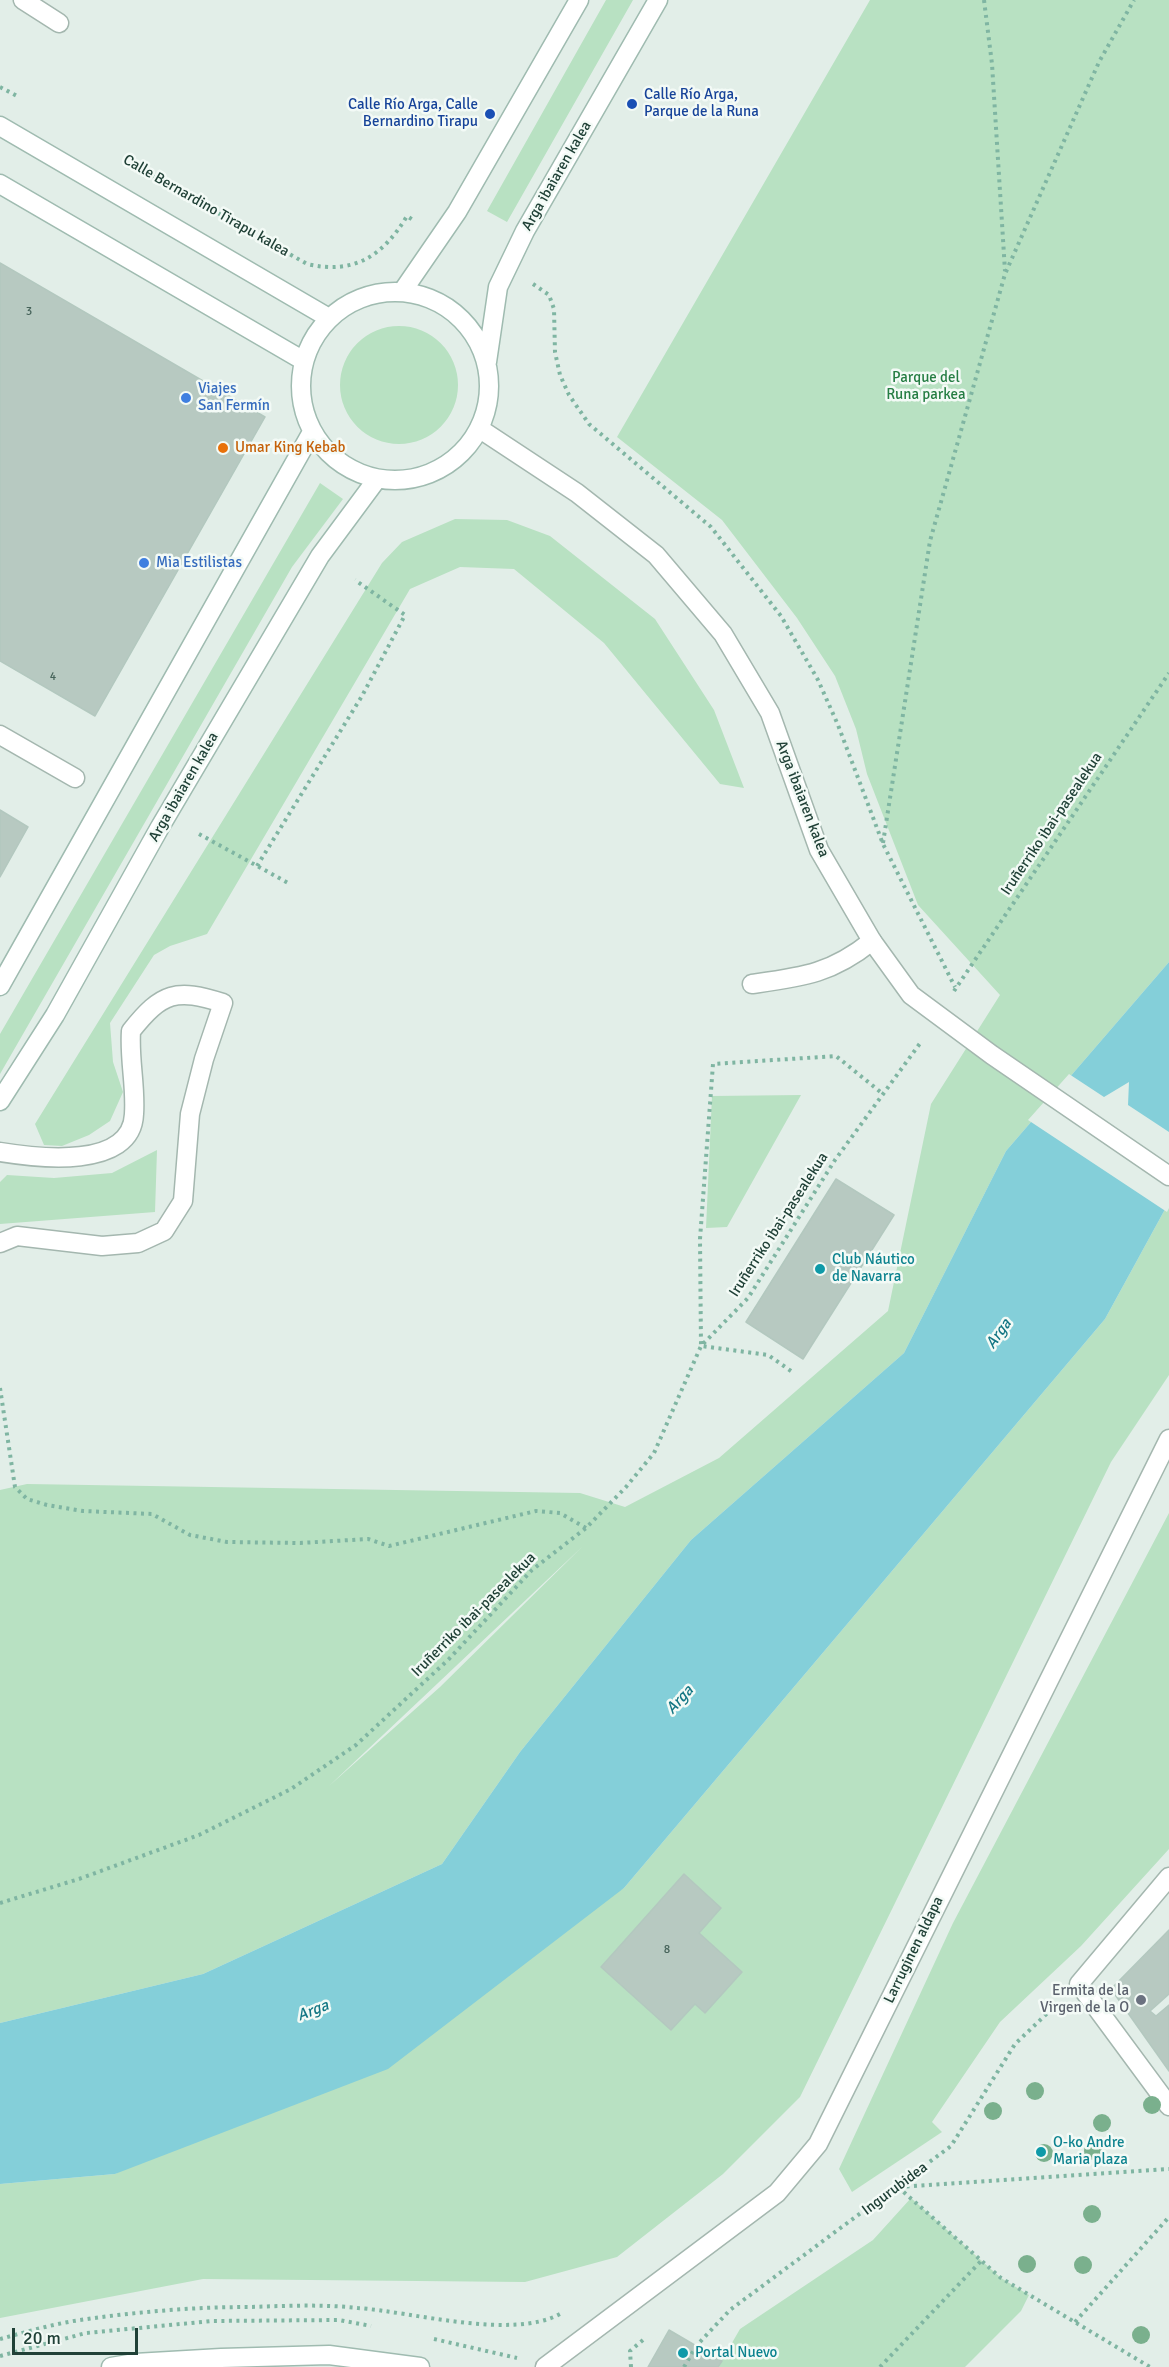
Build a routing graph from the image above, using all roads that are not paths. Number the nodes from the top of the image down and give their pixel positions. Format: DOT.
graph roads {
  1 [pos="23,0"];
  2 [pos="579,0"];
  3 [pos="658,0"];
  4 [pos="59,23"];
  5 [pos="0,126"];
  6 [pos="0,184"];
  7 [pos="402,292"];
  8 [pos="329,318"];
  9 [pos="304,361"];
  10 [pos="487,364"];
  11 [pos="480,429"];
  12 [pos="312,432"];
  13 [pos="377,479"];
  14 [pos="0,735"];
  15 [pos="75,778"];
  16 [pos="872,941"];
  17 [pos="752,984"];
  18 [pos="0,986"];
  19 [pos="0,1101"];
  20 [pos="0,1152"];
  21 [pos="1169,1176"];
  22 [pos="0,1243"];
  23 [pos="1169,1439"];
  24 [pos="1169,1877"];
  25 [pos="1169,2106"];
  26 [pos="111,2367"];
  27 [pos="420,2367"];
  28 [pos="545,2367"];
  1 -- 4 [label="street"];
  2 -- 7 [label="street"];
  3 -- 10 [label="street, Arga ibaiaren kalea"];
  5 -- 8 [label="street"];
  6 -- 9 [label="street"];
  7 -- 8 [label="street"];
  7 -- 10 [label="street"];
  8 -- 9 [label="street"];
  9 -- 12 [label="street"];
  10 -- 11 [label="street"];
  11 -- 13 [label="street"];
  11 -- 16 [label="street, Arga ibaiaren kalea"];
  12 -- 13 [label="street"];
  12 -- 18 [label="street"];
  13 -- 19 [label="street, Arga ibaiaren kalea"];
  14 -- 15 [label="street"];
  16 -- 17 [label="street"];
  16 -- 21 [label="street, Arga ibaiaren kalea"];
  20 -- 22 [label="street"];
  23 -- 28 [label="street, Larruginen aldapa"];
  24 -- 25 [label="street"];
  26 -- 27 [label="street"];
}
